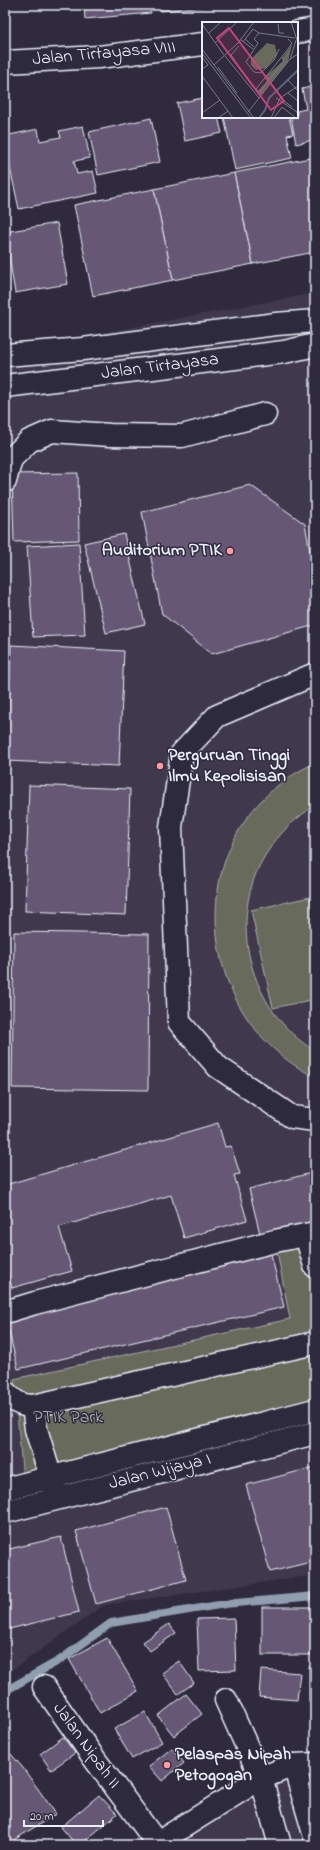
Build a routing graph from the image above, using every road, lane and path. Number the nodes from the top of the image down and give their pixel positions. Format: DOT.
graph roads {
  1 [pos="315,29"];
  2 [pos="298,32"];
  3 [pos="202,44"];
  4 [pos="5,62"];
  5 [pos="315,321"];
  6 [pos="315,345"];
  7 [pos="5,355"];
  8 [pos="5,386"];
  9 [pos="265,414"];
  10 [pos="5,481"];
  11 [pos="315,674"];
  12 [pos="315,1120"];
  13 [pos="310,1234"];
  14 [pos="315,1266"];
  15 [pos="5,1312"];
  16 [pos="315,1343"];
  17 [pos="5,1392"];
  18 [pos="33,1406"];
  19 [pos="315,1410"];
  20 [pos="315,1432"];
  21 [pos="51,1477"];
  22 [pos="5,1489"];
  23 [pos="57,1499"];
  24 [pos="5,1512"];
  25 [pos="44,1687"];
  26 [pos="226,1700"];
  27 [pos="304,1765"];
  28 [pos="260,1778"];
  29 [pos="315,1837"];
  30 [pos="155,1844"];
  31 [pos="280,1845"];
  1 -- 2 [label="main road"];
  3 -- 4 [label="main road, Jalan Tirtayasa VIII"];
  5 -- 7 [label="main road, Jalan Tirtayasa"];
  6 -- 8 [label="main road, Jalan Tirtayasa"];
  9 -- 10 [label="main road"];
  11 -- 12 [label="main road"];
  13 -- 14 [label="main road"];
  13 -- 15 [label="main road"];
  16 -- 18 [label="main road"];
  17 -- 18 [label="main road"];
  18 -- 21 [label="main road"];
  19 -- 21 [label="main road, Jalan Wijaya I"];
  20 -- 23 [label="main road, Jalan Wijaya I"];
  21 -- 22 [label="main road, Jalan Wijaya I"];
  21 -- 23 [label="main road"];
  23 -- 24 [label="main road, Jalan Wijaya I"];
  25 -- 30 [label="main road, Jalan Nipah II"];
  26 -- 28 [label="main road"];
  27 -- 28 [label="main road"];
  27 -- 29 [label="main road"];
  28 -- 30 [label="main road"];
  28 -- 31 [label="main road"];
}
